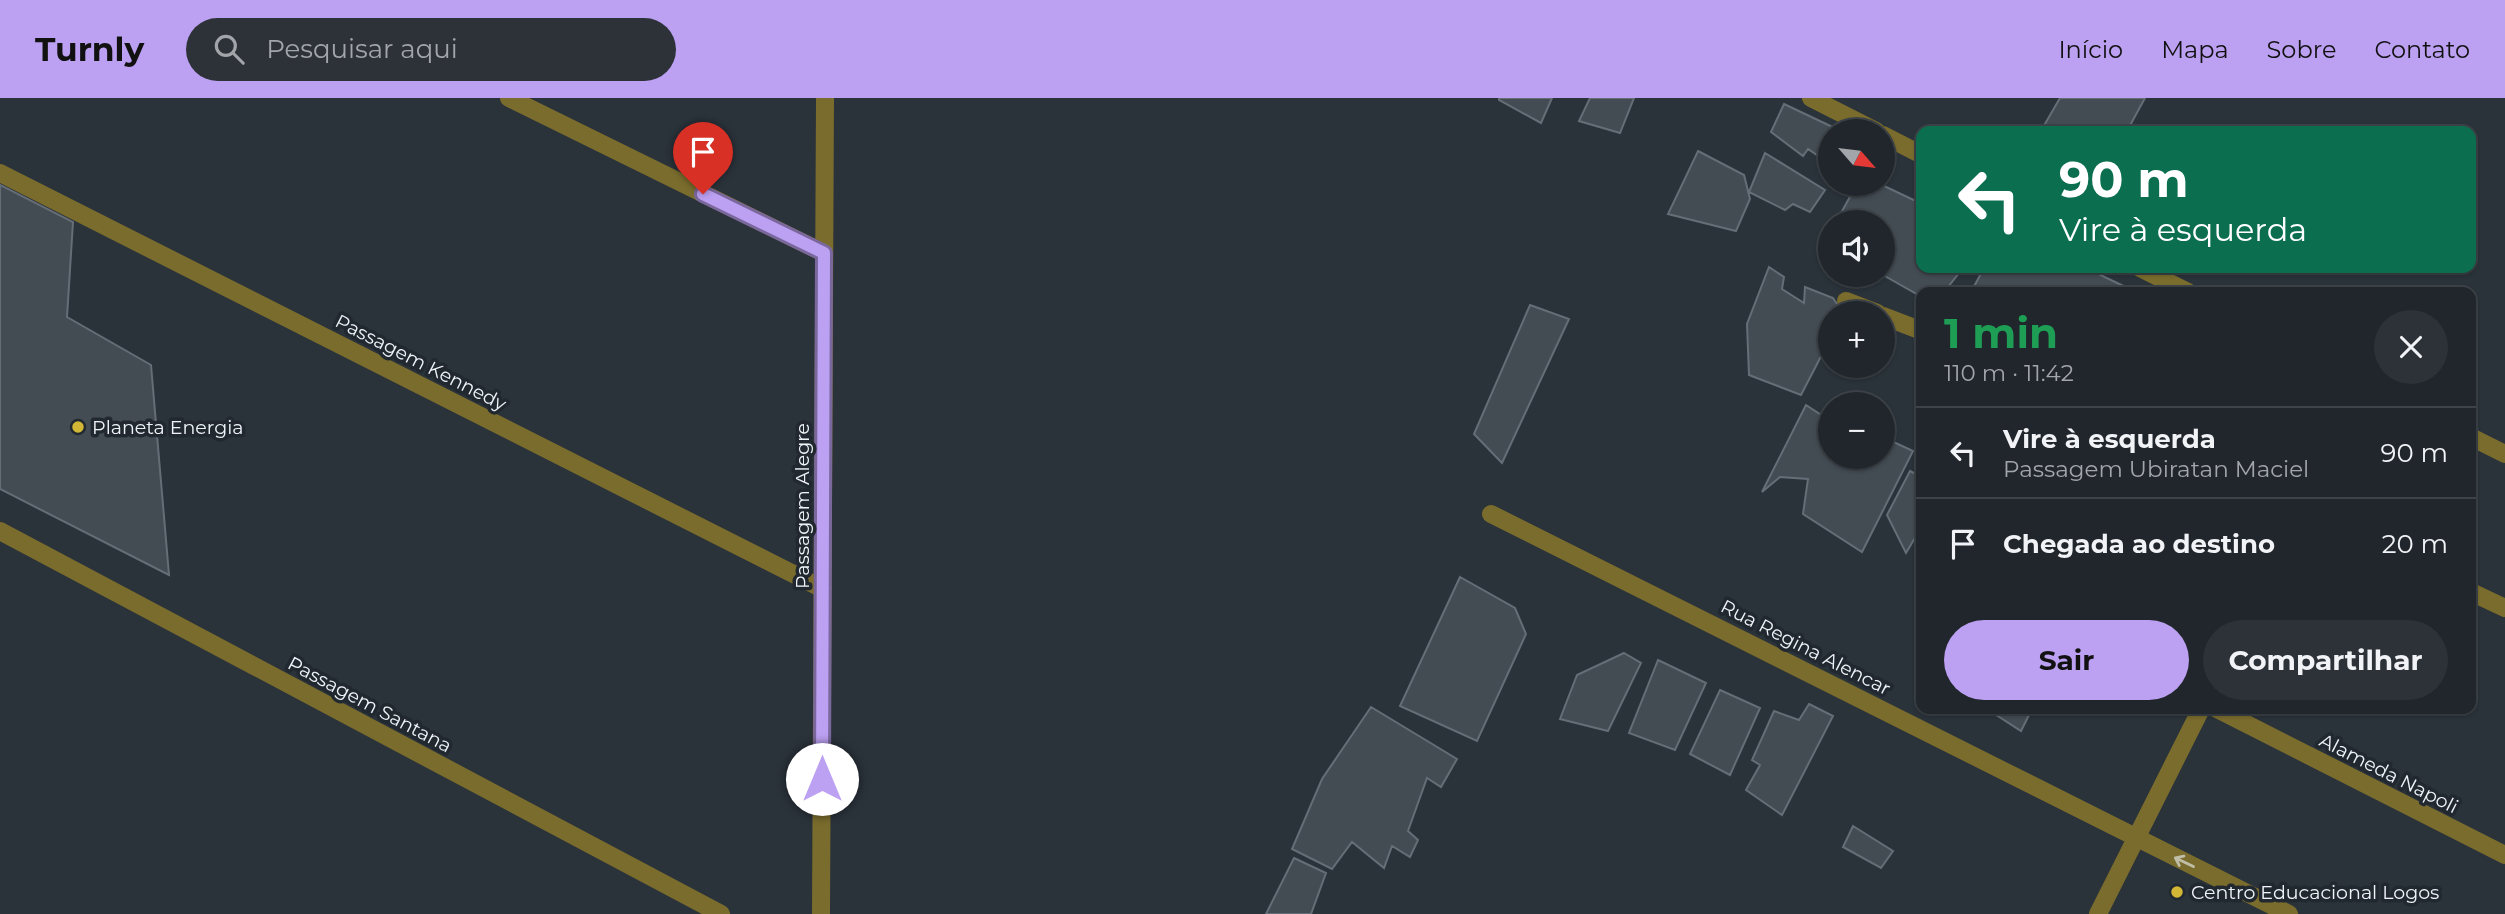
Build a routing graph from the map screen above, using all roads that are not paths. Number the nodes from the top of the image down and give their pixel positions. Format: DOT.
graph roads {
  1 [pos="509,98"];
  2 [pos="825,98"];
  3 [pos="1811,98"];
  4 [pos="1852,119"];
  5 [pos="1895,141"];
  6 [pos="1916,152"];
  7 [pos="0,173"];
  8 [pos="824,253"];
  9 [pos="2150,273"];
  10 [pos="2178,287"];
  11 [pos="1895,321"];
  12 [pos="1916,329"];
  13 [pos="2476,440"];
  14 [pos="2505,454"];
  15 [pos="1491,514"];
  16 [pos="0,531"];
  17 [pos="823,589"];
  18 [pos="2476,594"];
  19 [pos="2505,608"];
  20 [pos="2198,714"];
  21 [pos="2227,714"];
  22 [pos="2138,838"];
  23 [pos="2505,855"];
  24 [pos="721,914"];
  25 [pos="821,914"];
  26 [pos="2098,914"];
  27 [pos="2289,914"];
  1 -- 8 [label="street"];
  2 -- 8 [label="street, Passagem Alegre"];
  3 -- 4 [label="street"];
  5 -- 6 [label="street"];
  7 -- 17 [label="street, Passagem Kennedy"];
  8 -- 17 [label="street, Passagem Alegre"];
  9 -- 10 [label="street"];
  11 -- 12 [label="street"];
  13 -- 14 [label="street"];
  15 -- 22 [label="street, Rua Regina Alencar"];
  16 -- 24 [label="street, Passagem Santana"];
  17 -- 25 [label="street, Passagem Alegre"];
  18 -- 19 [label="street"];
  20 -- 22 [label="street"];
  21 -- 23 [label="street, Alameda Napoli"];
  22 -- 26 [label="street"];
  27 -- 22 [label="street, Rua Regina Alencar, one-way"];
}
